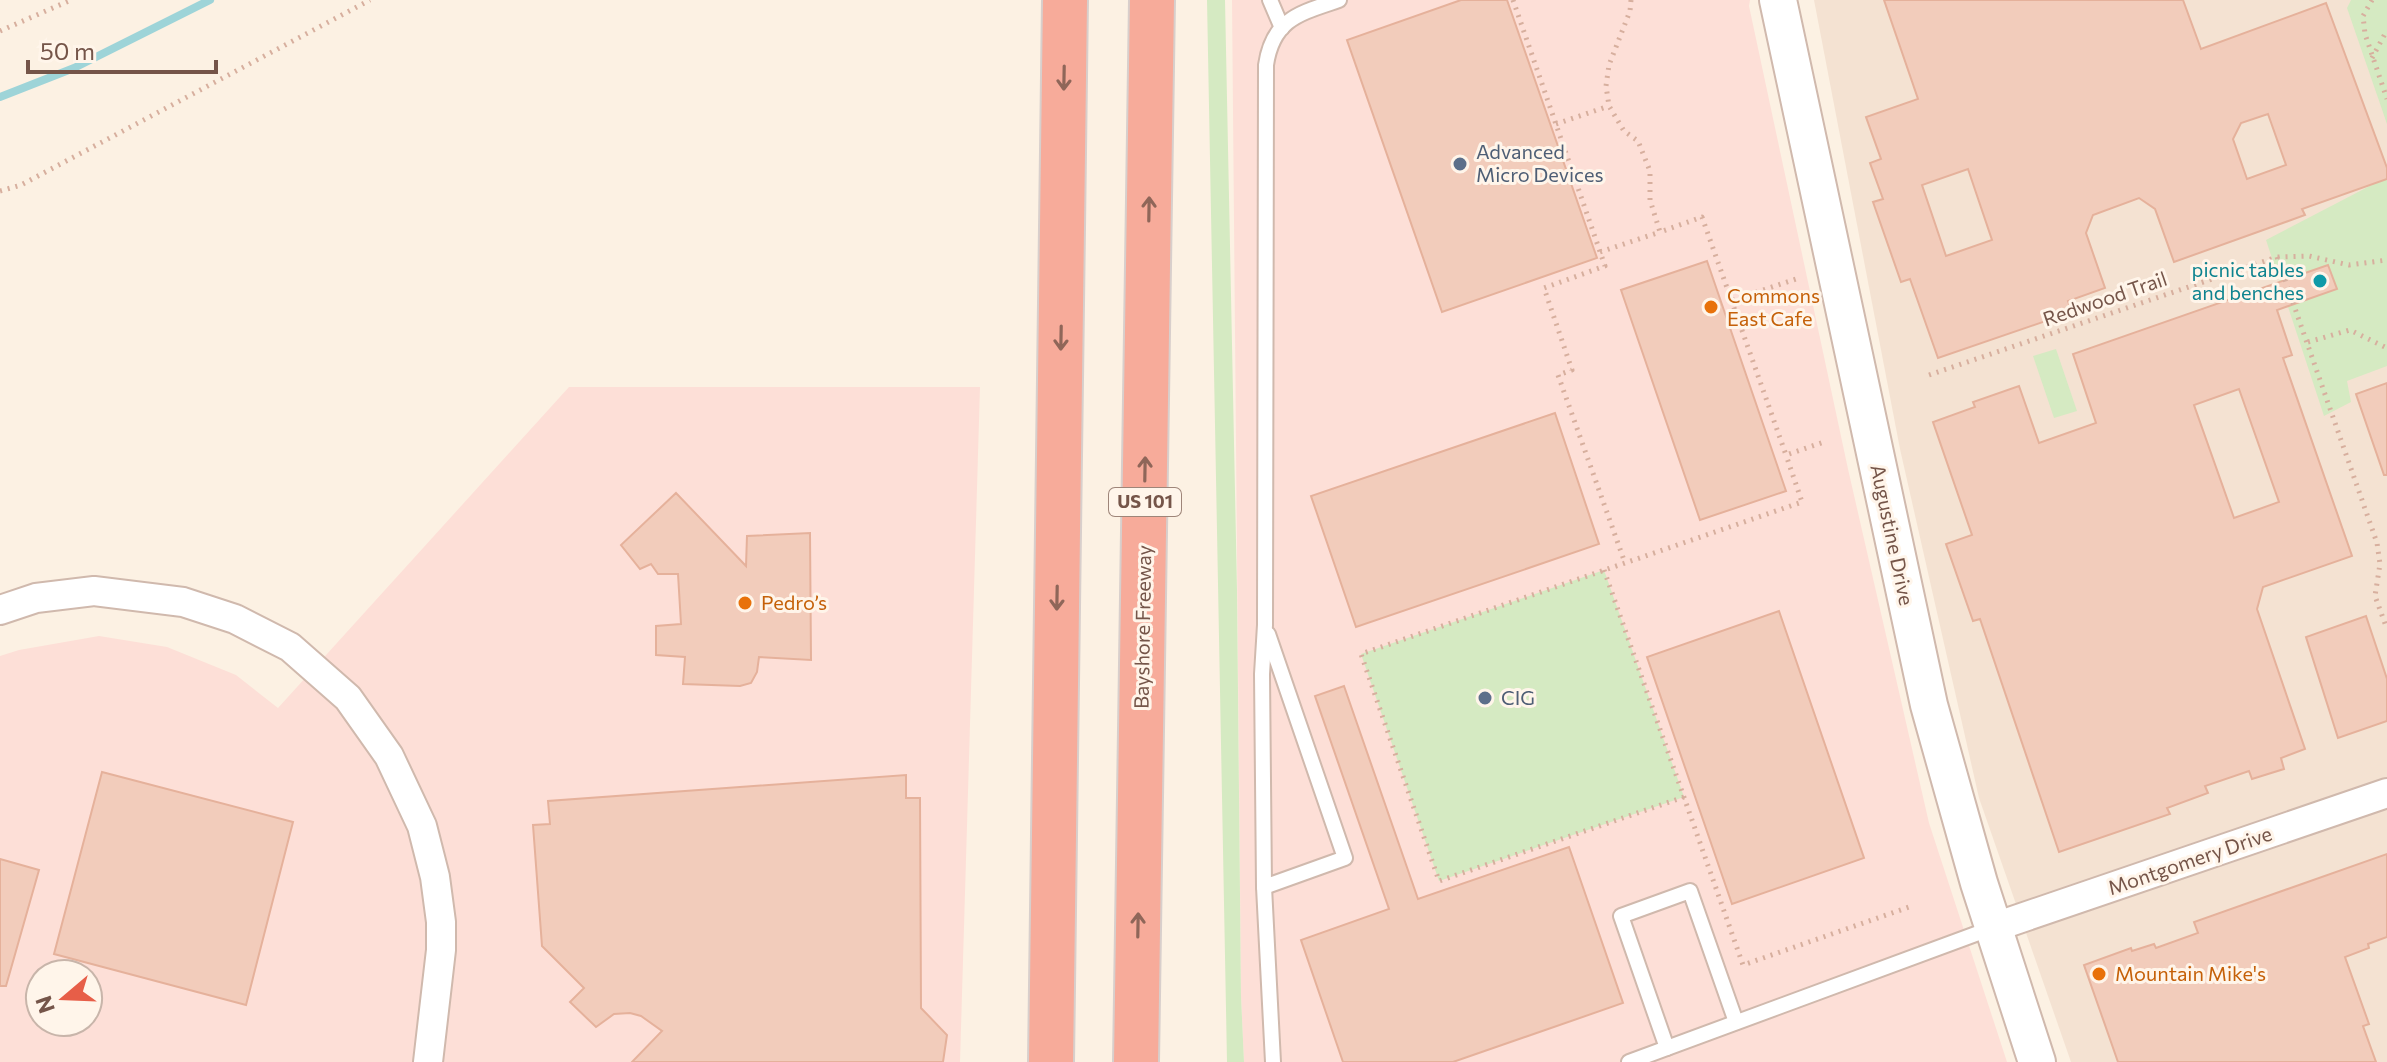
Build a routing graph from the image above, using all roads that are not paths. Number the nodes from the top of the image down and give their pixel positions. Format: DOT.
graph roads {
  1 [pos="1065,0"];
  2 [pos="1152,0"];
  3 [pos="1270,0"];
  4 [pos="1339,0"];
  5 [pos="1778,0"];
  6 [pos="1282,28"];
  7 [pos="0,610"];
  8 [pos="1265,625"];
  9 [pos="2387,793"];
  10 [pos="1264,887"];
  11 [pos="1992,928"];
  12 [pos="1052,967"];
  13 [pos="1137,1003"];
  14 [pos="1736,1022"];
  15 [pos="1667,1048"];
  16 [pos="428,1062"];
  17 [pos="1023,1062"];
  18 [pos="1051,1062"];
  19 [pos="1136,1062"];
  20 [pos="1153,1062"];
  21 [pos="1273,1062"];
  22 [pos="1629,1062"];
  23 [pos="2037,1062"];
  1 -- 12 [label="highway, one-way"];
  13 -- 2 [label="highway, Bayshore Freeway / US 101, one-way"];
  3 -- 6 [label="lane"];
  4 -- 6 [label="lane"];
  5 -- 11 [label="street, Augustine Drive"];
  6 -- 8 [label="lane"];
  7 -- 16 [label="street"];
  8 -- 10 [label="lane"];
  8 -- 10 [label="lane"];
  9 -- 11 [label="street, Montgomery Drive"];
  10 -- 21 [label="lane"];
  11 -- 14 [label="lane"];
  11 -- 23 [label="street, Augustine Drive"];
  12 -- 17 [label="highway"];
  12 -- 18 [label="highway"];
  13 -- 19 [label="highway, Bayshore Freeway / US 101"];
  13 -- 20 [label="highway"];
  14 -- 15 [label="lane"];
  14 -- 15 [label="lane"];
  15 -- 22 [label="lane"];
}
